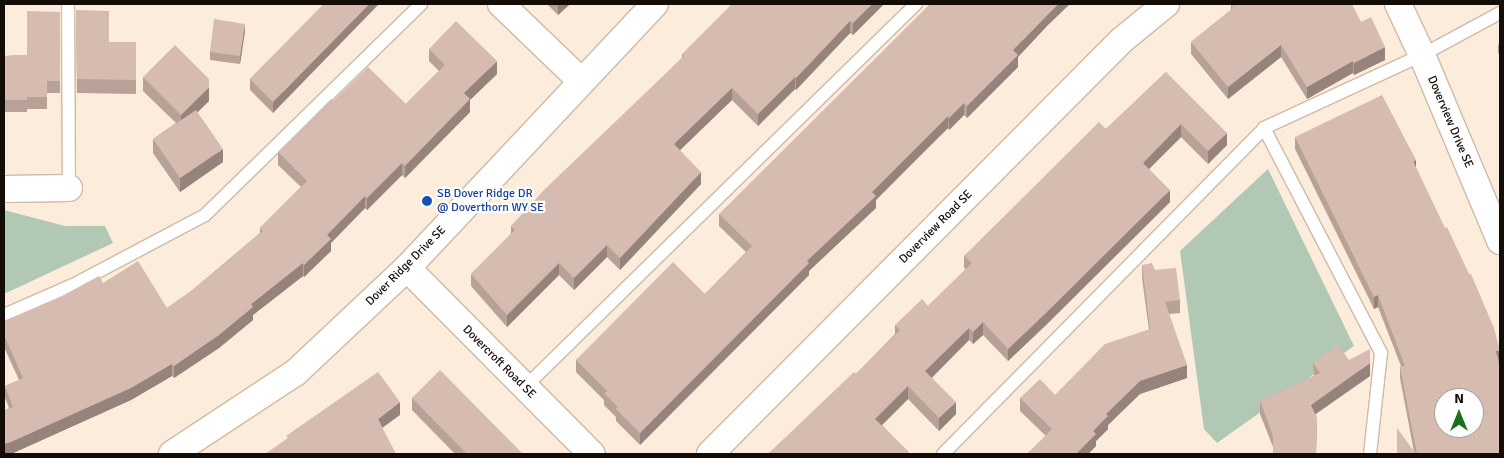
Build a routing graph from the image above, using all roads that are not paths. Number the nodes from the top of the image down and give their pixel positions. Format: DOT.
graph roads {
  1 [pos="68,4"];
  2 [pos="421,4"];
  3 [pos="501,4"];
  4 [pos="655,4"];
  5 [pos="916,4"];
  6 [pos="1166,4"];
  7 [pos="1398,4"];
  8 [pos="1500,13"];
  9 [pos="1422,55"];
  10 [pos="581,80"];
  11 [pos="1264,128"];
  12 [pos="69,188"];
  13 [pos="4,189"];
  14 [pos="1499,235"];
  15 [pos="407,268"];
  16 [pos="4,315"];
  17 [pos="524,388"];
  18 [pos="172,454"];
  19 [pos="592,454"];
  20 [pos="710,454"];
  21 [pos="943,454"];
  22 [pos="1370,454"];
  1 -- 12 [label="lane"];
  2 -- 16 [label="lane"];
  3 -- 10 [label="street"];
  4 -- 10 [label="street, Dover Ridge Drive SE"];
  5 -- 17 [label="lane"];
  6 -- 20 [label="street, Doverview Road SE"];
  7 -- 9 [label="street, Doverview Drive SE"];
  8 -- 9 [label="lane"];
  9 -- 11 [label="lane"];
  9 -- 14 [label="street, Doverview Drive SE"];
  10 -- 15 [label="street, Dover Ridge Drive SE"];
  11 -- 21 [label="lane"];
  11 -- 22 [label="lane"];
  12 -- 13 [label="street"];
  15 -- 17 [label="street, Dovercroft Road SE"];
  15 -- 18 [label="street, Dover Ridge Drive SE"];
  17 -- 19 [label="street, Dovercroft Road SE"];
}
